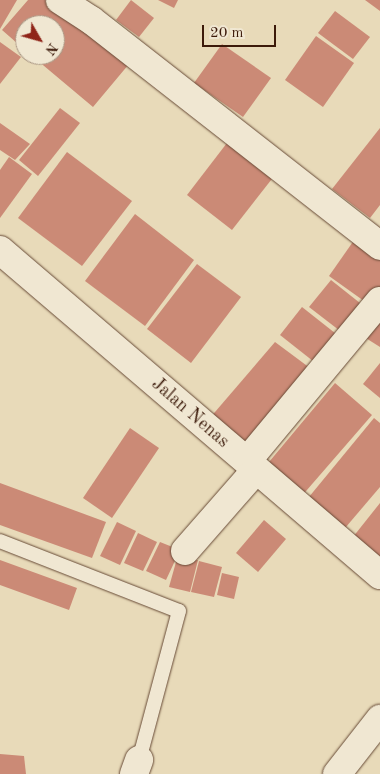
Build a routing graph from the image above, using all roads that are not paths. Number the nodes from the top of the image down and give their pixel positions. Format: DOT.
graph roads {
  1 [pos="60,0"];
  2 [pos="95,10"];
  3 [pos="380,246"];
  4 [pos="0,250"];
  5 [pos="380,301"];
  6 [pos="252,465"];
  7 [pos="0,541"];
  8 [pos="185,552"];
  9 [pos="380,575"];
  10 [pos="380,719"];
  11 [pos="136,767"];
  12 [pos="337,774"];
  1 -- 2 [label="street"];
  2 -- 3 [label="street"];
  4 -- 6 [label="street, Jalan Nenas"];
  5 -- 6 [label="street"];
  6 -- 8 [label="street"];
  6 -- 9 [label="street, Jalan Nenas"];
  7 -- 11 [label="lane"];
  10 -- 12 [label="street"];
}
